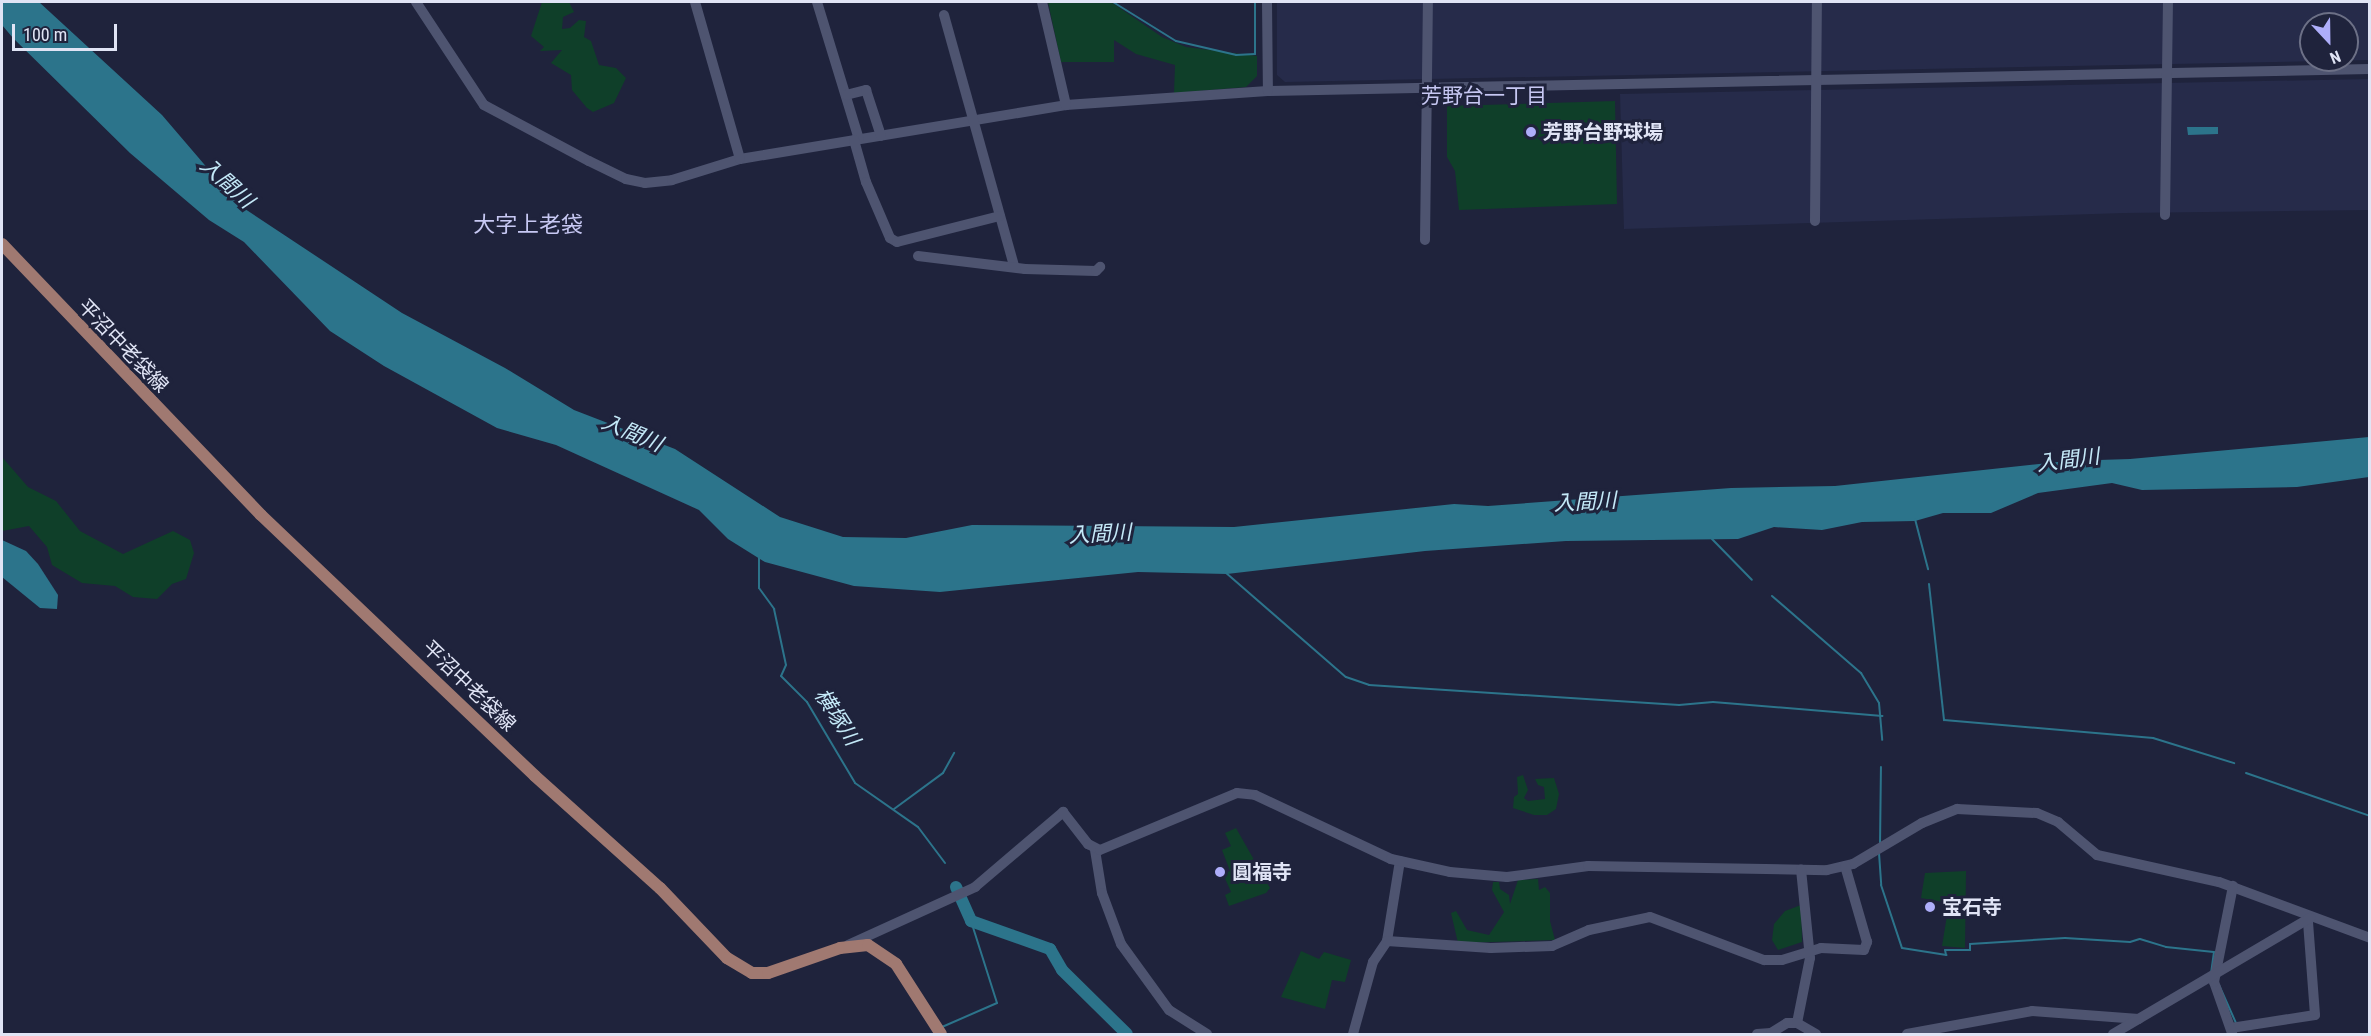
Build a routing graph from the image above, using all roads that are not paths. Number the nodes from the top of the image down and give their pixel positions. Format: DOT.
graph roads {
  1 [pos="416,2"];
  2 [pos="695,2"];
  3 [pos="817,2"];
  4 [pos="1042,2"];
  5 [pos="1267,2"];
  6 [pos="1428,2"];
  7 [pos="1817,2"];
  8 [pos="2168,2"];
  9 [pos="944,15"];
  10 [pos="2370,69"];
  11 [pos="2167,73"];
  12 [pos="1816,80"];
  13 [pos="1427,88"];
  14 [pos="1268,91"];
  15 [pos="846,95"];
  16 [pos="1066,105"];
  17 [pos="974,118"];
  18 [pos="881,136"];
  19 [pos="856,140"];
  20 [pos="740,159"];
  21 [pos="2165,215"];
  22 [pos="1000,216"];
  23 [pos="1815,221"];
  24 [pos="1425,240"];
  25 [pos="2,244"];
  26 [pos="918,256"];
  27 [pos="1014,266"];
  28 [pos="1100,267"];
  29 [pos="1095,850"];
  30 [pos="1400,861"];
  31 [pos="1845,866"];
  32 [pos="1801,869"];
  33 [pos="2233,886"];
  34 [pos="2309,920"];
  35 [pos="2370,938"];
  36 [pos="868,940"];
  37 [pos="1387,941"];
  38 [pos="1809,949"];
  39 [pos="2215,973"];
  40 [pos="2139,1019"];
  41 [pos="1797,1023"];
  42 [pos="2232,1031"];
  43 [pos="941,1035"];
  44 [pos="1207,1035"];
  45 [pos="1353,1035"];
  46 [pos="1757,1035"];
  47 [pos="1816,1035"];
  48 [pos="1907,1035"];
  49 [pos="2113,1035"];
  1 -- 20 [label="street"];
  2 -- 20 [label="street"];
  3 -- 15 [label="street"];
  4 -- 16 [label="street"];
  5 -- 14 [label="street"];
  6 -- 13 [label="street"];
  7 -- 12 [label="street"];
  8 -- 11 [label="street"];
  9 -- 17 [label="street"];
  10 -- 11 [label="street"];
  11 -- 12 [label="street"];
  11 -- 21 [label="street"];
  12 -- 13 [label="street"];
  12 -- 23 [label="street"];
  13 -- 14 [label="street"];
  13 -- 24 [label="street"];
  14 -- 16 [label="street"];
  15 -- 18 [label="street"];
  15 -- 19 [label="street"];
  16 -- 17 [label="street"];
  17 -- 18 [label="street"];
  17 -- 22 [label="street"];
  18 -- 19 [label="street"];
  19 -- 20 [label="street"];
  19 -- 22 [label="street"];
  22 -- 27 [label="street"];
  25 -- 36 [label="main road, 平沼中老袋線"];
  26 -- 27 [label="street"];
  27 -- 28 [label="street"];
  29 -- 30 [label="street"];
  29 -- 36 [label="street"];
  29 -- 44 [label="street"];
  30 -- 32 [label="street"];
  30 -- 37 [label="street"];
  31 -- 32 [label="street"];
  31 -- 33 [label="street"];
  31 -- 38 [label="street"];
  32 -- 38 [label="street"];
  33 -- 34 [label="street"];
  33 -- 39 [label="street"];
  34 -- 35 [label="street"];
  34 -- 39 [label="street"];
  34 -- 42 [label="street"];
  36 -- 43 [label="main road"];
  37 -- 38 [label="street"];
  37 -- 45 [label="street"];
  38 -- 41 [label="street"];
  39 -- 40 [label="street"];
  39 -- 42 [label="street"];
  40 -- 48 [label="street"];
  40 -- 49 [label="street"];
  41 -- 46 [label="street"];
  41 -- 47 [label="street"];
}
